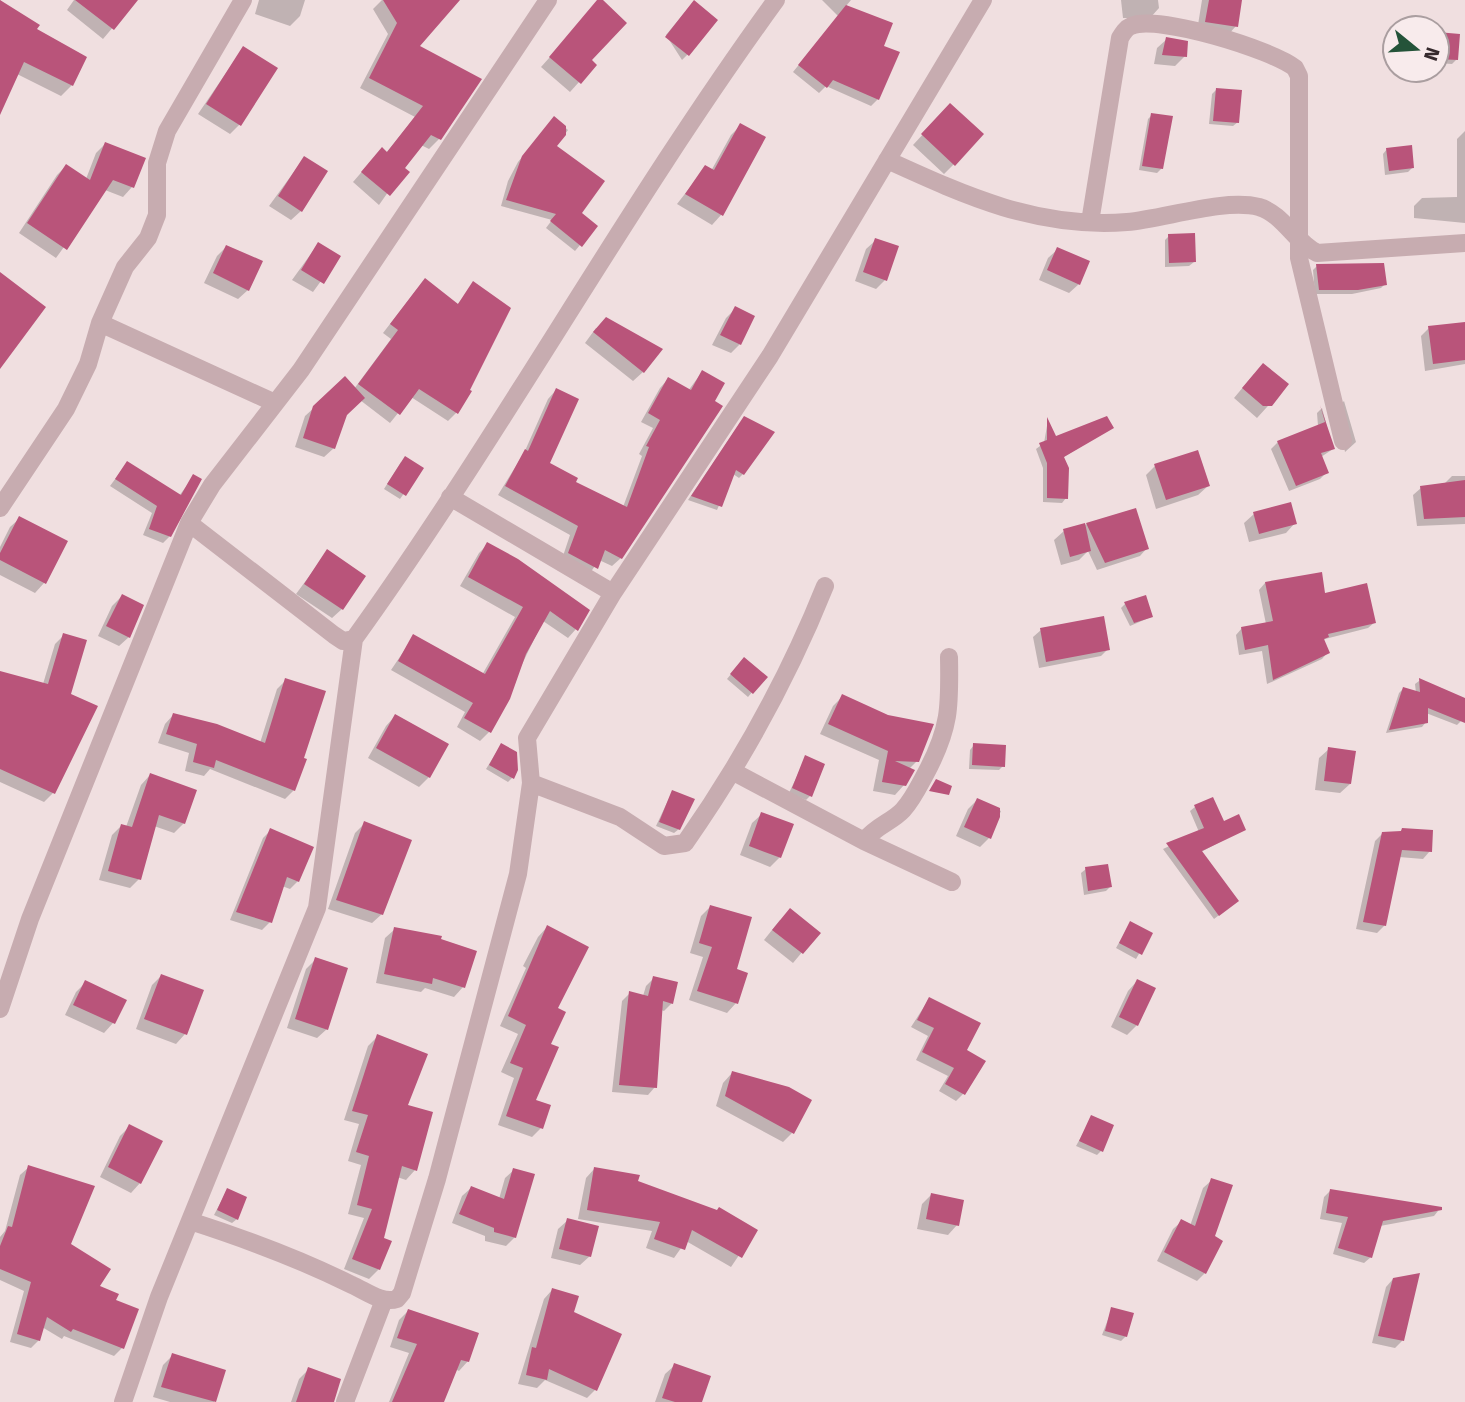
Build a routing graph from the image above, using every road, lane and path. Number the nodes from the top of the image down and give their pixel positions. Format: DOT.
graph roads {
  1 [pos="243,0"];
  2 [pos="548,0"];
  3 [pos="776,0"];
  4 [pos="983,0"];
  5 [pos="887,160"];
  6 [pos="1090,222"];
  7 [pos="1298,238"];
  8 [pos="1465,243"];
  9 [pos="100,323"];
  10 [pos="275,403"];
  11 [pos="1343,442"];
  12 [pos="450,497"];
  13 [pos="0,508"];
  14 [pos="189,523"];
  15 [pos="825,586"];
  16 [pos="613,593"];
  17 [pos="354,639"];
  18 [pos="949,657"];
  19 [pos="732,771"];
  20 [pos="531,783"];
  21 [pos="864,841"];
  22 [pos="952,882"];
  23 [pos="0,1009"];
  24 [pos="190,1221"];
  25 [pos="384,1300"];
  26 [pos="123,1402"];
  27 [pos="345,1402"];
  1 -- 9 [label="street"];
  2 -- 10 [label="street"];
  3 -- 12 [label="street"];
  4 -- 5 [label="street"];
  5 -- 6 [label="street"];
  5 -- 16 [label="street"];
  6 -- 7 [label="street"];
  6 -- 7 [label="street"];
  7 -- 8 [label="street"];
  7 -- 11 [label="street"];
  9 -- 10 [label="street"];
  9 -- 13 [label="street"];
  10 -- 14 [label="street"];
  12 -- 16 [label="street"];
  12 -- 17 [label="street"];
  14 -- 17 [label="street"];
  14 -- 23 [label="street"];
  15 -- 19 [label="street"];
  16 -- 20 [label="street"];
  17 -- 24 [label="street"];
  18 -- 21 [label="street"];
  19 -- 20 [label="street"];
  19 -- 21 [label="street"];
  20 -- 25 [label="street"];
  21 -- 22 [label="street"];
  24 -- 25 [label="street"];
  24 -- 26 [label="street"];
  25 -- 27 [label="street"];
}
